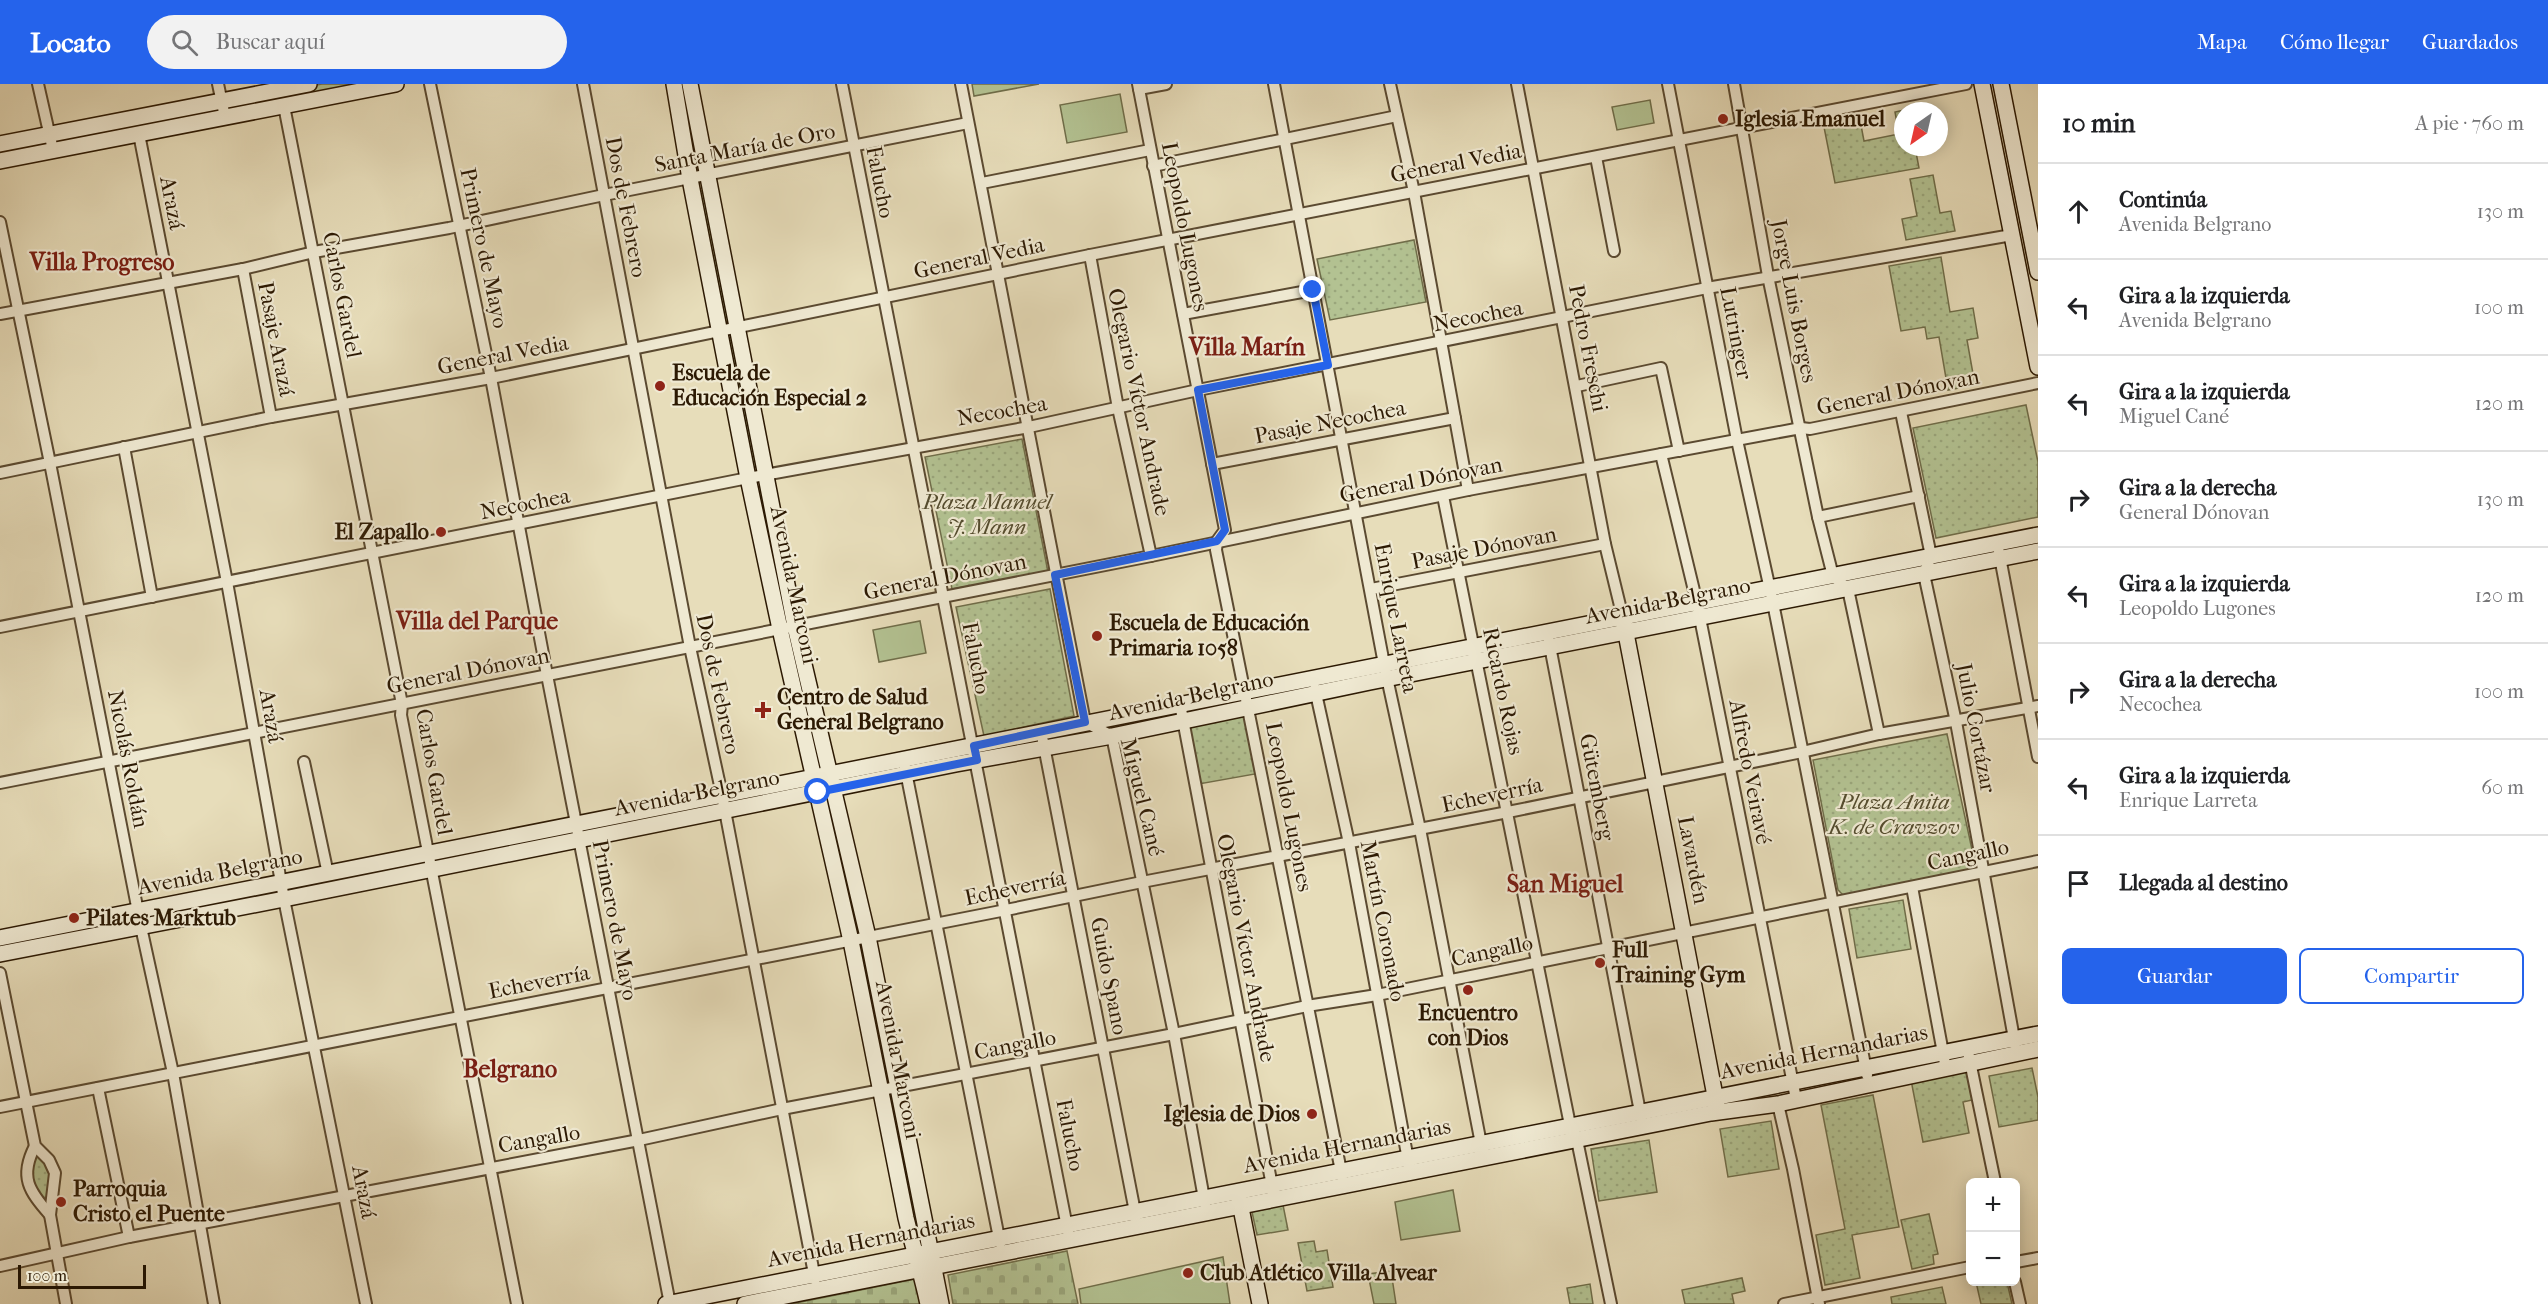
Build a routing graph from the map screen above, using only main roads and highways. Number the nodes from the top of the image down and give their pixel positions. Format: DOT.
graph roads {
  1 [pos="309,84"];
  2 [pos="396,84"];
  3 [pos="674,84"];
  4 [pos="690,84"];
  5 [pos="1982,84"];
  6 [pos="2001,84"];
  7 [pos="374,86"];
  8 [pos="51,142"];
  9 [pos="0,144"];
  10 [pos="0,161"];
  11 [pos="2038,272"];
  12 [pos="2038,367"];
  13 [pos="2038,535"];
  14 [pos="1998,551"];
  15 [pos="2038,551"];
  16 [pos="1698,611"];
  17 [pos="1624,625"];
  18 [pos="1475,654"];
  19 [pos="1385,671"];
  20 [pos="975,753"];
  21 [pos="831,773"];
  22 [pos="815,776"];
  23 [pos="834,789"];
  24 [pos="818,792"];
  25 [pos="723,802"];
  26 [pos="578,832"];
  27 [pos="0,938"];
  28 [pos="0,954"];
  29 [pos="2038,1034"];
  30 [pos="2015,1046"];
  31 [pos="2038,1049"];
  32 [pos="1717,1104"];
  33 [pos="1642,1119"];
  34 [pos="1482,1151"];
  35 [pos="1409,1165"];
  36 [pos="1238,1191"];
  37 [pos="1273,1192"];
  38 [pos="1240,1207"];
  39 [pos="915,1254"];
  40 [pos="929,1262"];
  41 [pos="669,1304"];
  42 [pos="745,1304"];
  43 [pos="928,1304"];
  44 [pos="941,1304"];
  45 [pos="1260,1304"];
  1 -- 8 [label="main road"];
  2 -- 7 [label="main road"];
  3 -- 22 [label="main road, Avenida Marconi"];
  4 -- 21 [label="main road, Avenida Marconi"];
  5 -- 12 [label="main road"];
  6 -- 11 [label="main road"];
  7 -- 8 [label="main road"];
  8 -- 9 [label="main road"];
  8 -- 10 [label="main road"];
  13 -- 14 [label="main road, Avenida Belgrano"];
  14 -- 15 [label="main road, Avenida Belgrano"];
  14 -- 16 [label="main road, Avenida Belgrano"];
  14 -- 16 [label="main road, Avenida Belgrano"];
  16 -- 17 [label="main road, Avenida Belgrano"];
  17 -- 18 [label="main road, Avenida Belgrano"];
  17 -- 18 [label="main road, Avenida Belgrano"];
  17 -- 32 [label="main road, Lavardén"];
  18 -- 19 [label="main road, Avenida Belgrano"];
  19 -- 20 [label="main road, Avenida Belgrano"];
  19 -- 20 [label="main road, Avenida Belgrano"];
  20 -- 21 [label="main road, Avenida Belgrano"];
  20 -- 23 [label="main road, Avenida Belgrano"];
  21 -- 22 [label="main road, Avenida Belgrano"];
  21 -- 23 [label="main road, Avenida Marconi"];
  22 -- 24 [label="main road, Avenida Marconi"];
  22 -- 25 [label="main road, Avenida Belgrano"];
  23 -- 24 [label="main road, Avenida Belgrano"];
  23 -- 40 [label="main road, Avenida Marconi"];
  24 -- 25 [label="main road, Avenida Belgrano"];
  24 -- 39 [label="main road, Avenida Marconi"];
  25 -- 26 [label="main road, Avenida Belgrano"];
  26 -- 27 [label="main road, Avenida Belgrano"];
  26 -- 28 [label="main road, Avenida Belgrano"];
  29 -- 30 [label="main road, Avenida Hernandarias"];
  30 -- 31 [label="main road, Avenida Hernandarias"];
  30 -- 32 [label="main road, Avenida Hernandarias"];
  30 -- 32 [label="main road, Avenida Hernandarias"];
  32 -- 33 [label="main road, Avenida Hernandarias"];
  33 -- 34 [label="main road, Avenida Hernandarias"];
  33 -- 34 [label="main road, Avenida Hernandarias"];
  34 -- 35 [label="main road, Avenida Hernandarias"];
  35 -- 37 [label="main road, Avenida Hernandarias"];
  35 -- 37 [label="main road, Avenida Hernandarias"];
  36 -- 37 [label="main road, Avenida Hernandarias"];
  36 -- 38 [label="main road"];
  36 -- 40 [label="main road, Avenida Hernandarias"];
  37 -- 38 [label="main road, Avenida Hernandarias"];
  38 -- 40 [label="main road, Avenida Hernandarias"];
  38 -- 45 [label="main road"];
  39 -- 40 [label="main road, Avenida Hernandarias"];
  39 -- 41 [label="main road, Avenida Hernandarias"];
  40 -- 42 [label="main road, Avenida Hernandarias"];
  40 -- 43 [label="main road, Avenida Marconi"];
  40 -- 44 [label="main road, Avenida Marconi"];
}
